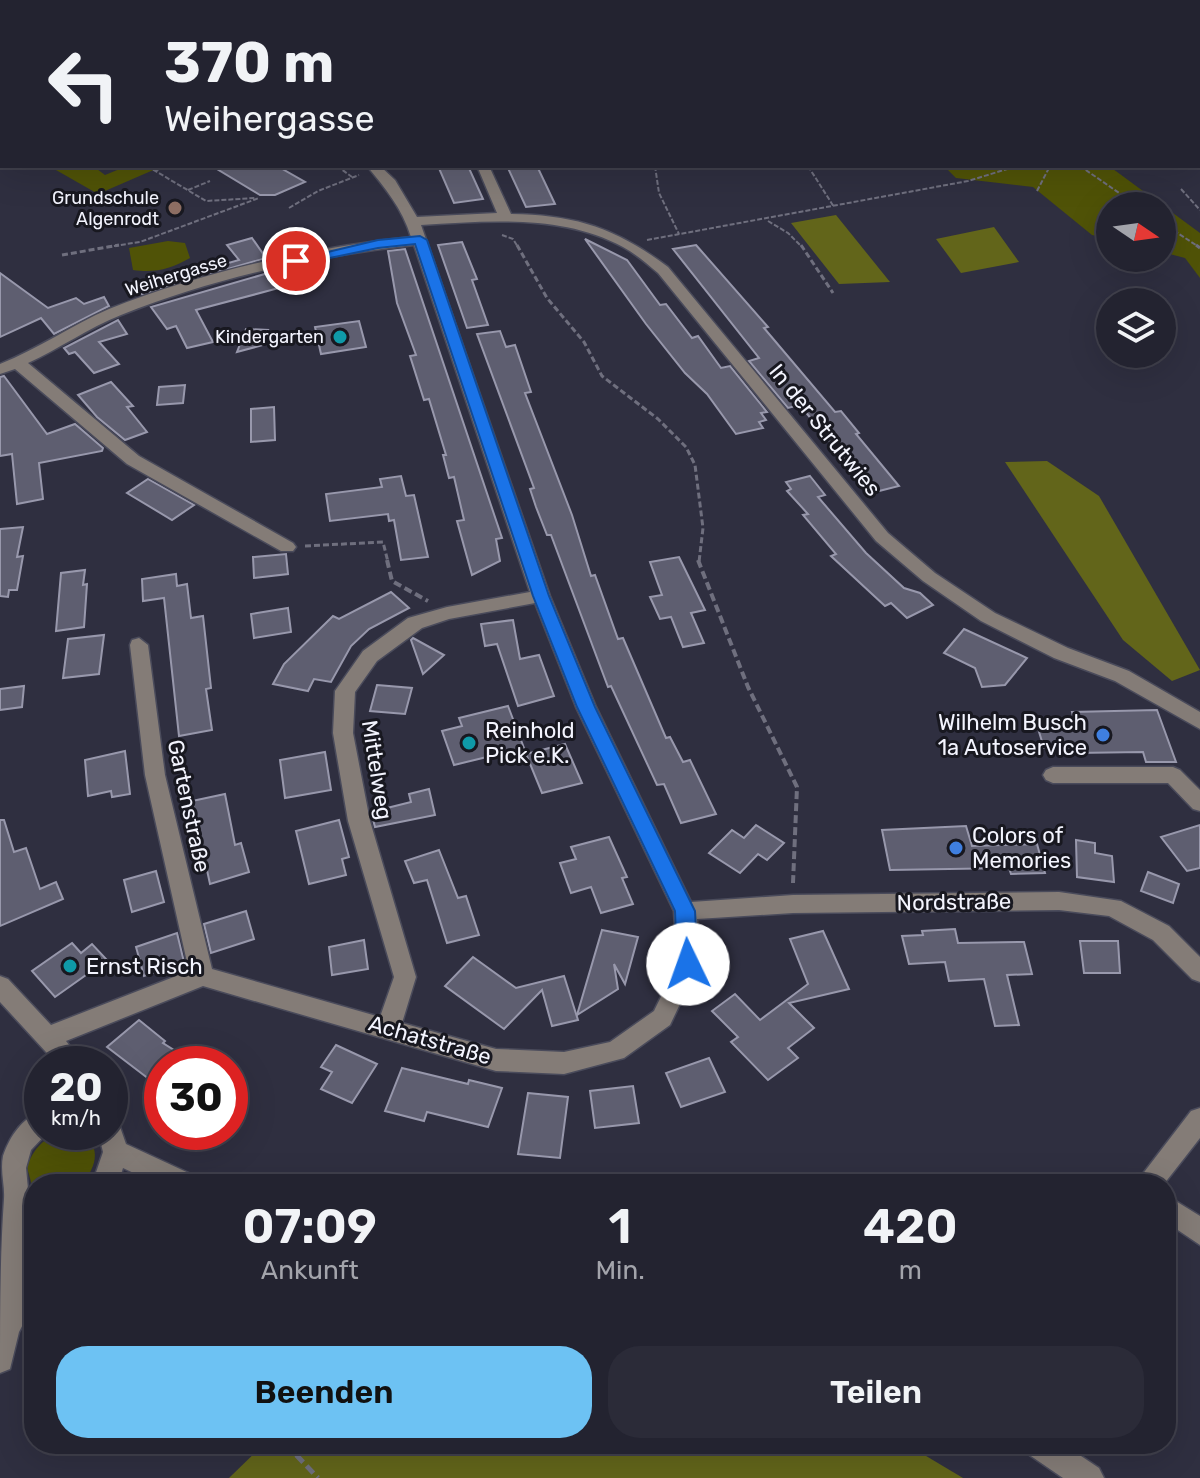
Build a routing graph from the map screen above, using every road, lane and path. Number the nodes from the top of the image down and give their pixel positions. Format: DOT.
graph roads {
  1 [pos="150,168"];
  2 [pos="162,168"];
  3 [pos="340,168"];
  4 [pos="375,168"];
  5 [pos="484,168"];
  6 [pos="655,168"];
  7 [pos="809,168"];
  8 [pos="1010,168"];
  9 [pos="1049,168"];
  10 [pos="1083,168"];
  11 [pos="155,171"];
  12 [pos="352,177"];
  13 [pos="210,181"];
  14 [pos="1181,189"];
  15 [pos="188,190"];
  16 [pos="1037,191"];
  17 [pos="1118,192"];
  18 [pos="834,207"];
  19 [pos="289,208"];
  20 [pos="1200,210"];
  21 [pos="506,218"];
  22 [pos="766,220"];
  23 [pos="413,221"];
  24 [pos="1176,232"];
  25 [pos="497,233"];
  26 [pos="679,234"];
  27 [pos="420,240"];
  28 [pos="628,244"];
  29 [pos="1200,248"];
  30 [pos="62,255"];
  31 [pos="833,293"];
  32 [pos="18,363"];
  33 [pos="0,369"];
  34 [pos="287,547"];
  35 [pos="541,596"];
  36 [pos="422,597"];
  37 [pos="139,645"];
  38 [pos="1200,722"];
  39 [pos="1053,775"];
  40 [pos="1200,803"];
  41 [pos="793,904"];
  42 [pos="685,911"];
  43 [pos="1200,972"];
  44 [pos="202,976"];
  45 [pos="0,986"];
  46 [pos="388,1028"];
  47 [pos="48,1037"];
  48 [pos="49,1046"];
  49 [pos="56,1046"];
  50 [pos="1200,1119"];
  51 [pos="24,1129"];
  52 [pos="0,1135"];
  53 [pos="24,1139"];
  54 [pos="111,1150"];
  55 [pos="127,1150"];
  56 [pos="107,1174"];
  57 [pos="167,1174"];
  58 [pos="1156,1174"];
  59 [pos="14,1191"];
  60 [pos="1176,1214"];
  61 [pos="1200,1232"];
  62 [pos="24,1293"];
  63 [pos="3,1332"];
  64 [pos="0,1359"];
  65 [pos="295,1454"];
  66 [pos="1053,1454"];
  67 [pos="318,1478"];
  68 [pos="1089,1478"];
  1 -- 11 [label="path"];
  2 -- 11 [label="path"];
  3 -- 12 [label="path"];
  4 -- 12 [label="path"];
  4 -- 23 [label="street, Achatstraße"];
  5 -- 21 [label="street"];
  6 -- 26 [label="path"];
  7 -- 18 [label="path"];
  8 -- 18 [label="path"];
  9 -- 16 [label="path"];
  10 -- 17 [label="path"];
  11 -- 15 [label="path"];
  12 -- 19 [label="path"];
  13 -- 15 [label="path"];
  14 -- 20 [label="path"];
  15 -- 30 [label="path"];
  18 -- 22 [label="path"];
  21 -- 23 [label="street, In der Strutwies"];
  21 -- 28 [label="street, In der Strutwies"];
  22 -- 26 [label="path"];
  22 -- 31 [label="path"];
  23 -- 27 [label="street, Achatstraße"];
  24 -- 29 [label="path"];
  25 -- 41 [label="path"];
  26 -- 28 [label="path"];
  27 -- 32 [label="street, Weihergasse"];
  27 -- 35 [label="street, Achatstraße"];
  28 -- 38 [label="street, In der Strutwies"];
  32 -- 33 [label="street, Weihergasse"];
  32 -- 34 [label="street"];
  34 -- 36 [label="path"];
  35 -- 42 [label="street, Achatstraße"];
  35 -- 46 [label="street, Mittelweg"];
  37 -- 44 [label="street, Gartenstraße"];
  39 -- 40 [label="street"];
  41 -- 42 [label="street, Nordstraße"];
  41 -- 43 [label="street, Nordstraße"];
  42 -- 46 [label="street, Achatstraße"];
  44 -- 46 [label="street, Achatstraße"];
  44 -- 47 [label="street"];
  45 -- 47 [label="street"];
  47 -- 48 [label="street"];
  47 -- 49 [label="street"];
  50 -- 58 [label="street"];
  51 -- 52 [label="street"];
  53 -- 59 [label="street"];
  54 -- 56 [label="street"];
  55 -- 57 [label="street"];
  59 -- 63 [label="street"];
  60 -- 61 [label="street"];
  62 -- 63 [label="street"];
  63 -- 64 [label="street"];
  65 -- 67 [label="path"];
  66 -- 68 [label="street"];
}
